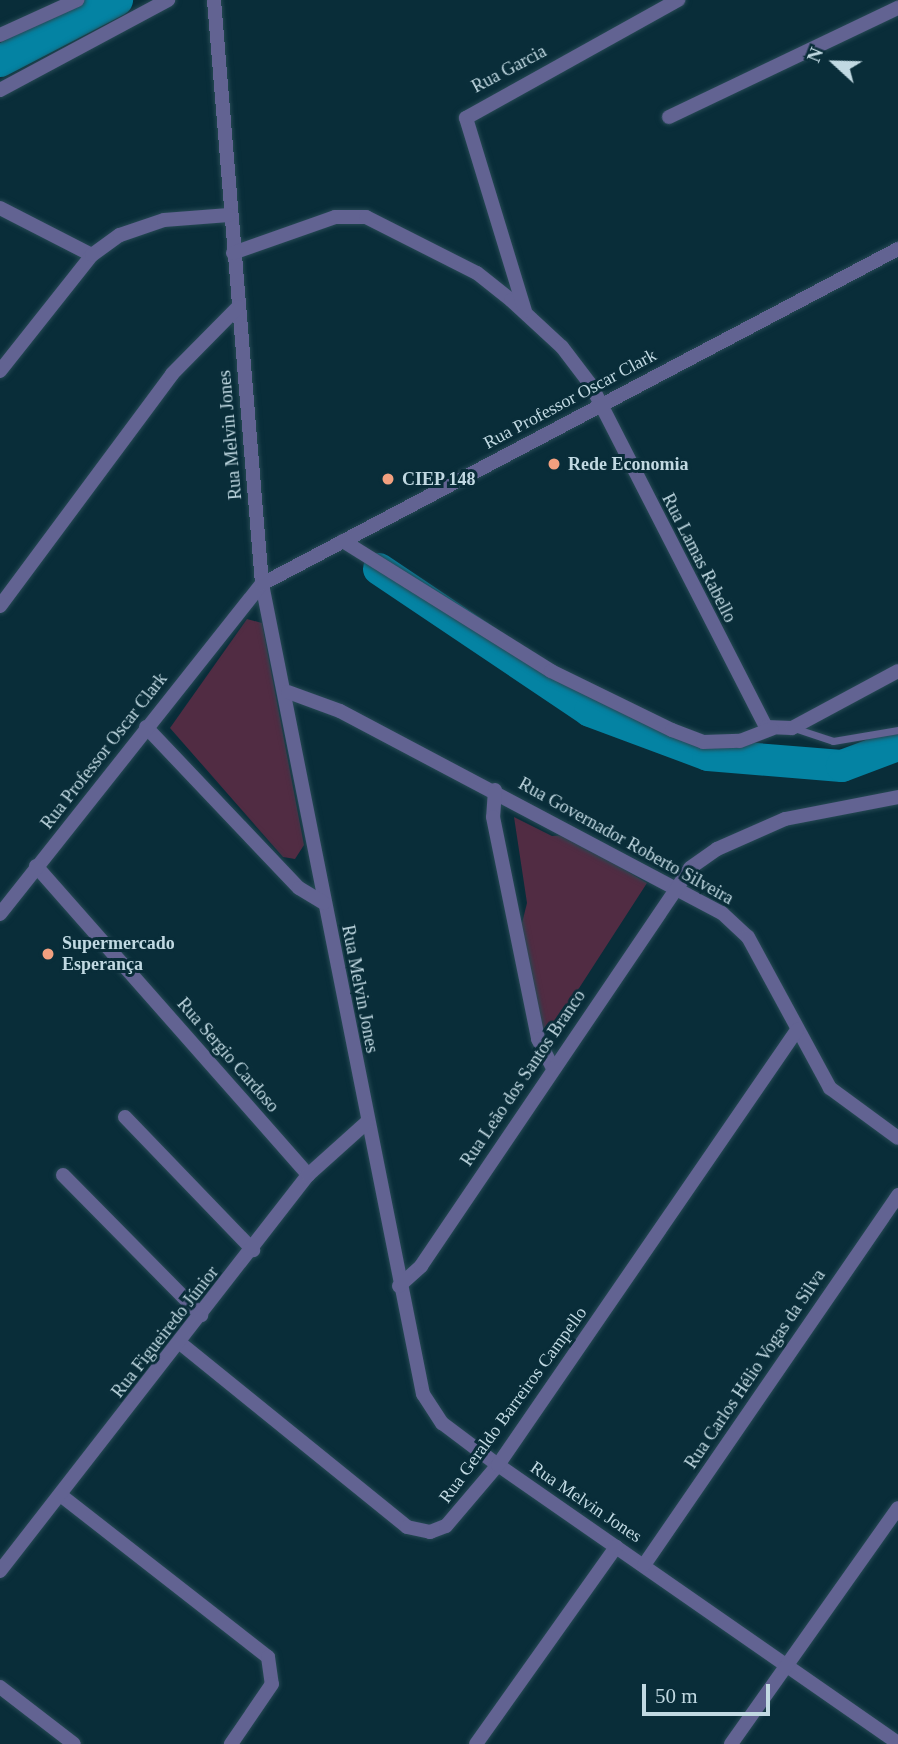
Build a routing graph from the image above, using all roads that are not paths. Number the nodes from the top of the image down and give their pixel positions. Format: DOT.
graph roads {
  1 [pos="76,0"];
  2 [pos="167,0"];
  3 [pos="214,0"];
  4 [pos="678,0"];
  5 [pos="898,8"];
  6 [pos="0,35"];
  7 [pos="0,90"];
  8 [pos="669,117"];
  9 [pos="0,208"];
  10 [pos="229,215"];
  11 [pos="898,249"];
  12 [pos="233,253"];
  13 [pos="92,255"];
  14 [pos="238,307"];
  15 [pos="525,313"];
  16 [pos="0,371"];
  17 [pos="600,405"];
  18 [pos="343,541"];
  19 [pos="262,584"];
  20 [pos="0,606"];
  21 [pos="898,671"];
  22 [pos="288,692"];
  23 [pos="146,727"];
  24 [pos="792,727"];
  25 [pos="772,729"];
  26 [pos="898,730"];
  27 [pos="495,790"];
  28 [pos="898,797"];
  29 [pos="37,866"];
  30 [pos="673,887"];
  31 [pos="324,903"];
  32 [pos="0,914"];
  33 [pos="797,1030"];
  34 [pos="553,1068"];
  35 [pos="125,1116"];
  36 [pos="366,1123"];
  37 [pos="898,1138"];
  38 [pos="63,1175"];
  39 [pos="308,1175"];
  40 [pos="898,1195"];
  41 [pos="253,1250"];
  42 [pos="399,1286"];
  43 [pos="201,1315"];
  44 [pos="180,1343"];
  45 [pos="498,1465"];
  46 [pos="62,1497"];
  47 [pos="898,1508"];
  48 [pos="616,1547"];
  49 [pos="644,1565"];
  50 [pos="0,1572"];
  51 [pos="788,1667"];
  52 [pos="0,1687"];
  53 [pos="898,1743"];
  54 [pos="74,1744"];
  55 [pos="231,1744"];
  56 [pos="476,1744"];
  57 [pos="731,1744"];
  1 -- 6 [label="street"];
  2 -- 7 [label="street"];
  3 -- 10 [label="street, Rua Melvin Jones"];
  4 -- 15 [label="street, Rua Garcia"];
  5 -- 8 [label="street"];
  9 -- 13 [label="street"];
  10 -- 12 [label="street, Rua Melvin Jones"];
  10 -- 13 [label="street"];
  11 -- 17 [label="street, Rua Professor Oscar Clark"];
  12 -- 14 [label="street, Rua Melvin Jones"];
  12 -- 15 [label="street, Rua Lamas Rabello"];
  13 -- 16 [label="street"];
  14 -- 19 [label="street, Rua Melvin Jones"];
  14 -- 20 [label="street"];
  15 -- 17 [label="street, Rua Lamas Rabello"];
  17 -- 18 [label="street, Rua Professor Oscar Clark"];
  17 -- 25 [label="street, Rua Lamas Rabello"];
  18 -- 19 [label="street, Rua Professor Oscar Clark"];
  18 -- 25 [label="street"];
  19 -- 22 [label="street, Rua Melvin Jones"];
  19 -- 23 [label="street, Rua Professor Oscar Clark"];
  21 -- 24 [label="street"];
  22 -- 27 [label="street, Rua Governador Roberto Silveira"];
  22 -- 31 [label="street, Rua Melvin Jones"];
  23 -- 29 [label="street, Rua Professor Oscar Clark"];
  23 -- 31 [label="street"];
  24 -- 25 [label="street"];
  24 -- 26 [label="lane"];
  27 -- 30 [label="street, Rua Governador Roberto Silveira"];
  27 -- 34 [label="street"];
  28 -- 30 [label="street, Rua Leão dos Santos Branco"];
  29 -- 32 [label="street, Rua Professor Oscar Clark"];
  29 -- 39 [label="street, Rua Sergio Cardoso"];
  30 -- 33 [label="street, Rua Governador Roberto Silveira"];
  30 -- 34 [label="street, Rua Leão dos Santos Branco"];
  31 -- 36 [label="street, Rua Melvin Jones"];
  33 -- 37 [label="street, Rua Governador Roberto Silveira"];
  33 -- 45 [label="street, Rua Geraldo Barreiros Campello"];
  34 -- 42 [label="street, Rua Leão dos Santos Branco"];
  35 -- 41 [label="street"];
  36 -- 39 [label="street, Rua Figueiredo Júnior"];
  36 -- 42 [label="street, Rua Melvin Jones"];
  38 -- 43 [label="street"];
  39 -- 41 [label="street, Rua Figueiredo Júnior"];
  40 -- 49 [label="street, Rua Carlos Hélio Vogas da Silva"];
  41 -- 43 [label="street, Rua Figueiredo Júnior"];
  42 -- 45 [label="street, Rua Melvin Jones"];
  43 -- 44 [label="street, Rua Figueiredo Júnior"];
  44 -- 45 [label="street, Rua Geraldo Barreiros Campello"];
  44 -- 46 [label="street, Rua Figueiredo Júnior"];
  45 -- 48 [label="street, Rua Melvin Jones"];
  46 -- 50 [label="street, Rua Figueiredo Júnior"];
  46 -- 55 [label="street"];
  47 -- 51 [label="street"];
  48 -- 49 [label="street, Rua Melvin Jones"];
  48 -- 56 [label="street"];
  49 -- 51 [label="street, Rua Melvin Jones"];
  51 -- 53 [label="street, Rua Melvin Jones"];
  51 -- 57 [label="street"];
  52 -- 54 [label="street"];
}
